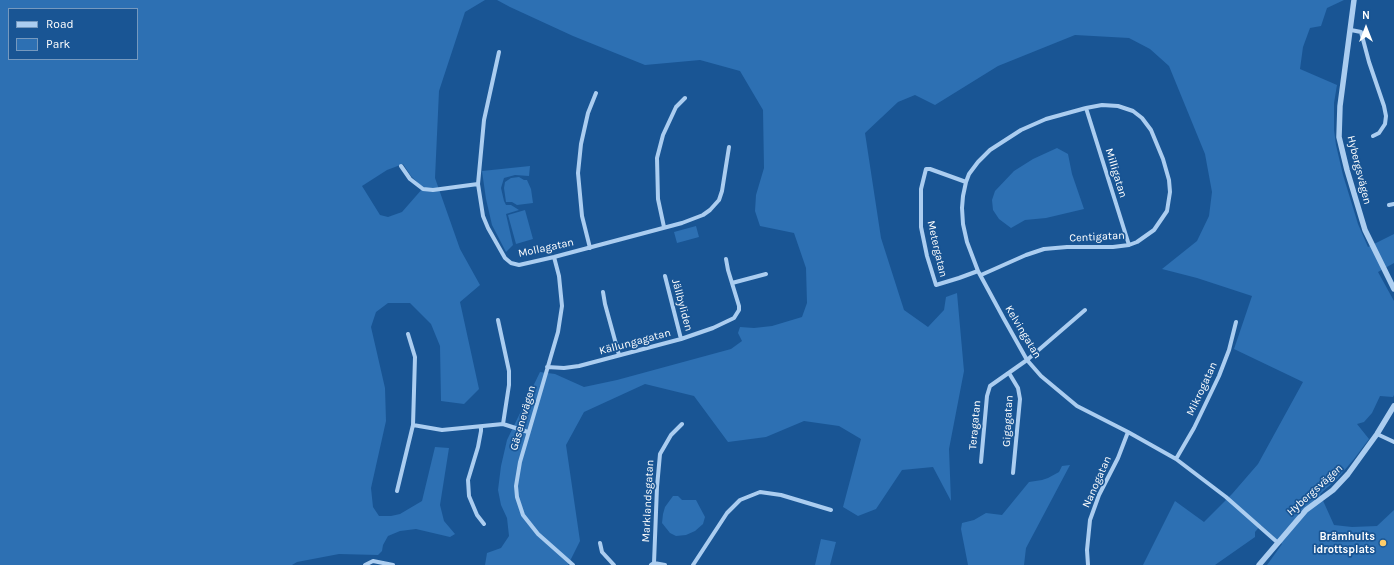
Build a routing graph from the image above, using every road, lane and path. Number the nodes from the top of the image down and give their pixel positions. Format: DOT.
graph roads {
  1 [pos="1354,0"];
  2 [pos="1351,30"];
  3 [pos="499,52"];
  4 [pos="596,93"];
  5 [pos="684,98"];
  6 [pos="1086,108"];
  7 [pos="1373,136"];
  8 [pos="729,147"];
  9 [pos="401,166"];
  10 [pos="966,182"];
  11 [pos="478,184"];
  12 [pos="664,227"];
  13 [pos="1129,245"];
  14 [pos="590,248"];
  15 [pos="554,257"];
  16 [pos="726,259"];
  17 [pos="978,271"];
  18 [pos="766,274"];
  19 [pos="981,275"];
  20 [pos="665,276"];
  21 [pos="732,283"];
  22 [pos="1394,289"];
  23 [pos="603,292"];
  24 [pos="1085,310"];
  25 [pos="498,320"];
  26 [pos="1236,322"];
  27 [pos="408,334"];
  28 [pos="681,339"];
  29 [pos="619,355"];
  30 [pos="1027,360"];
  31 [pos="547,367"];
  32 [pos="1009,373"];
  33 [pos="1394,406"];
  34 [pos="503,424"];
  35 [pos="682,424"];
  36 [pos="413,426"];
  37 [pos="481,427"];
  38 [pos="528,432"];
  39 [pos="1128,432"];
  40 [pos="1377,434"];
  41 [pos="1394,442"];
  42 [pos="1176,459"];
  43 [pos="981,462"];
  44 [pos="1013,472"];
  45 [pos="397,491"];
  46 [pos="831,510"];
  47 [pos="484,524"];
  48 [pos="1277,542"];
  49 [pos="600,543"];
  50 [pos="388,564"];
  51 [pos="652,564"];
  52 [pos="364,565"];
  53 [pos="393,565"];
  54 [pos="573,565"];
  55 [pos="614,565"];
  56 [pos="666,565"];
  57 [pos="693,565"];
  58 [pos="1088,565"];
  59 [pos="1259,565"];
  1 -- 2 [label="street, Hybergsvägen"];
  2 -- 7 [label="street"];
  2 -- 22 [label="street, Hybergsvägen"];
  3 -- 11 [label="street, Mollagatan"];
  4 -- 14 [label="street"];
  5 -- 12 [label="street"];
  6 -- 10 [label="street, Kelvingatan"];
  6 -- 13 [label="street, Milligatan"];
  6 -- 13 [label="street, Centigatan"];
  8 -- 12 [label="street, Mollagatan"];
  9 -- 11 [label="street"];
  10 -- 17 [label="street, Kelvingatan"];
  10 -- 17 [label="street, Metergatan"];
  11 -- 15 [label="street, Mollagatan"];
  12 -- 14 [label="street, Mollagatan"];
  13 -- 19 [label="street, Centigatan"];
  14 -- 15 [label="street, Mollagatan"];
  15 -- 31 [label="street, Gäsenevägen"];
  16 -- 21 [label="street"];
  17 -- 19 [label="street, Kelvingatan"];
  18 -- 21 [label="street"];
  19 -- 30 [label="street, Kelvingatan"];
  20 -- 28 [label="street, Jällbyliden"];
  21 -- 28 [label="street, Källungagatan"];
  23 -- 29 [label="street"];
  24 -- 30 [label="street, Teragatan"];
  25 -- 34 [label="street"];
  26 -- 42 [label="street, Mikrogatan"];
  27 -- 36 [label="street"];
  28 -- 29 [label="street, Källungagatan"];
  29 -- 31 [label="street, Källungagatan"];
  30 -- 32 [label="street, Teragatan"];
  30 -- 39 [label="street, Kelvingatan"];
  31 -- 38 [label="street, Gäsenevägen"];
  32 -- 43 [label="street, Teragatan"];
  32 -- 44 [label="street, Gigagatan"];
  33 -- 40 [label="street, Hybergsvägen"];
  34 -- 37 [label="street"];
  34 -- 38 [label="street"];
  35 -- 51 [label="street, Marklandsgatan"];
  36 -- 37 [label="street"];
  36 -- 45 [label="street"];
  37 -- 47 [label="street"];
  38 -- 54 [label="street, Gäsenevägen"];
  39 -- 42 [label="street, Kelvingatan"];
  39 -- 58 [label="street, Nanogatan"];
  40 -- 41 [label="street"];
  40 -- 48 [label="street, Hybergsvägen"];
  42 -- 48 [label="street, Kelvingatan"];
  46 -- 57 [label="street"];
  48 -- 59 [label="street, Hybergsvägen"];
  49 -- 55 [label="street"];
  50 -- 52 [label="street"];
  50 -- 53 [label="street"];
  51 -- 56 [label="street, Marklandsgatan"];
}
